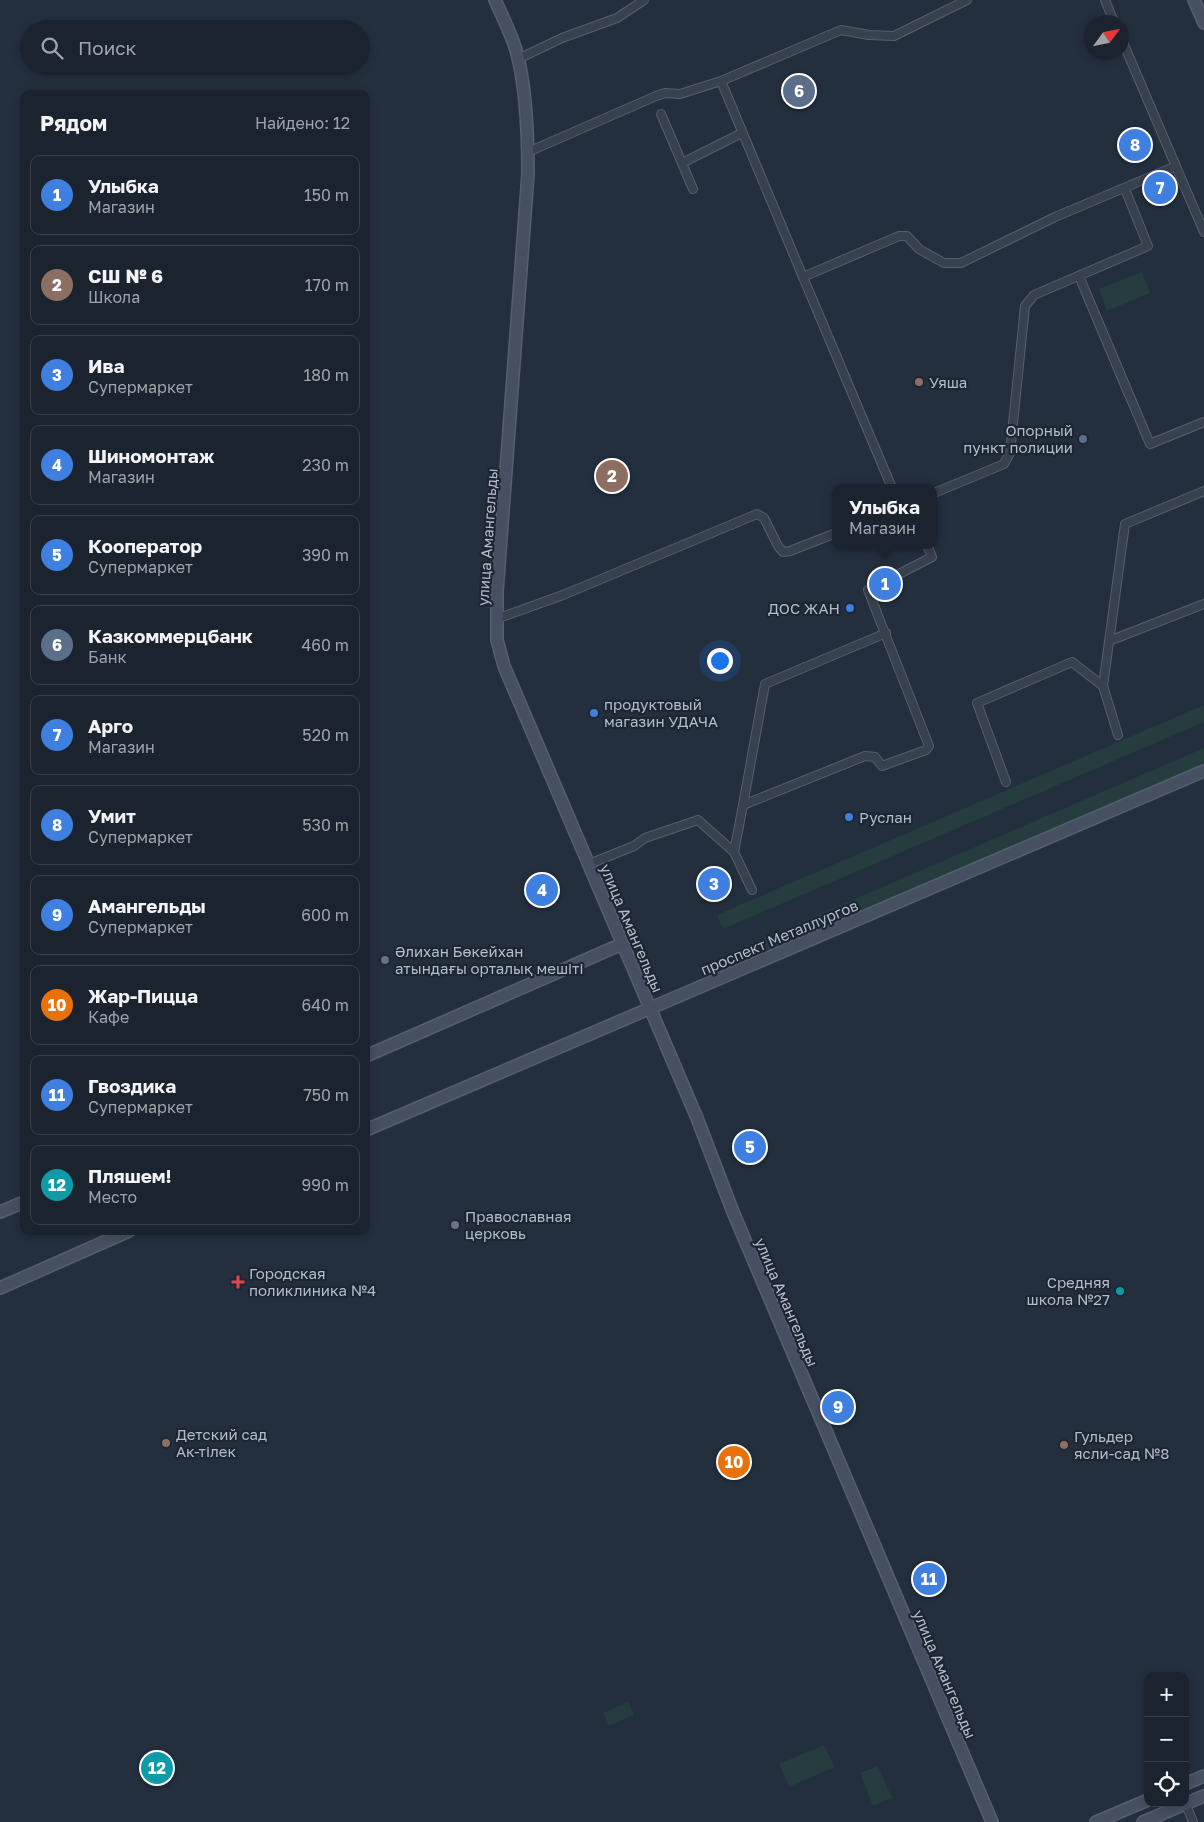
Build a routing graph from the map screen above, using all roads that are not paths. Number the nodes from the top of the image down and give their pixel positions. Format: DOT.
graph roads {
  1 [pos="494,0"];
  2 [pos="644,0"];
  3 [pos="967,0"];
  4 [pos="1104,0"];
  5 [pos="1194,0"];
  6 [pos="1111,15"];
  7 [pos="1204,23"];
  8 [pos="1129,56"];
  9 [pos="518,59"];
  10 [pos="720,81"];
  11 [pos="661,114"];
  12 [pos="742,133"];
  13 [pos="528,152"];
  14 [pos="682,163"];
  15 [pos="1176,166"];
  16 [pos="1125,189"];
  17 [pos="693,190"];
  18 [pos="1204,232"];
  19 [pos="1079,276"];
  20 [pos="803,277"];
  21 [pos="1129,395"];
  22 [pos="1204,422"];
  23 [pos="890,484"];
  24 [pos="1204,491"];
  25 [pos="937,492"];
  26 [pos="832,535"];
  27 [pos="929,549"];
  28 [pos="1204,604"];
  29 [pos="496,619"];
  30 [pos="886,633"];
  31 [pos="1109,641"];
  32 [pos="1103,686"];
  33 [pos="1118,735"];
  34 [pos="1204,771"];
  35 [pos="1006,782"];
  36 [pos="742,805"];
  37 [pos="734,852"];
  38 [pos="589,864"];
  39 [pos="752,890"];
  40 [pos="622,944"];
  41 [pos="650,1008"];
  42 [pos="370,1054"];
  43 [pos="370,1128"];
  44 [pos="20,1204"];
  45 [pos="0,1212"];
  46 [pos="120,1235"];
  47 [pos="0,1288"];
  48 [pos="1204,1776"];
  49 [pos="1189,1782"];
  50 [pos="1204,1796"];
  51 [pos="1144,1802"];
  52 [pos="1189,1802"];
  53 [pos="1177,1807"];
  54 [pos="1188,1807"];
  55 [pos="992,1822"];
  56 [pos="1096,1822"];
  57 [pos="1143,1822"];
  58 [pos="1194,1822"];
  1 -- 9 [label="street, улица Амангельды"];
  2 -- 9 [label="street"];
  3 -- 10 [label="street"];
  4 -- 6 [label="street"];
  5 -- 7 [label="street"];
  8 -- 15 [label="street"];
  9 -- 13 [label="street, улица Амангельды"];
  10 -- 12 [label="street"];
  10 -- 13 [label="street"];
  11 -- 14 [label="street"];
  12 -- 14 [label="street"];
  12 -- 20 [label="street"];
  13 -- 29 [label="street, улица Амангельды"];
  14 -- 17 [label="street"];
  15 -- 16 [label="street"];
  15 -- 18 [label="street"];
  16 -- 19 [label="street"];
  16 -- 20 [label="street"];
  19 -- 21 [label="street"];
  19 -- 22 [label="street"];
  19 -- 25 [label="street"];
  20 -- 23 [label="street"];
  24 -- 31 [label="street"];
  26 -- 29 [label="street"];
  27 -- 30 [label="street"];
  28 -- 31 [label="street"];
  29 -- 38 [label="street, улица Амангельды"];
  30 -- 36 [label="street"];
  30 -- 36 [label="street"];
  31 -- 32 [label="street"];
  32 -- 33 [label="street"];
  32 -- 35 [label="street"];
  34 -- 41 [label="street, проспект Металлургов"];
  36 -- 37 [label="street"];
  37 -- 38 [label="street"];
  37 -- 39 [label="street"];
  38 -- 40 [label="street, улица Амангельды"];
  40 -- 41 [label="street, улица Амангельды"];
  40 -- 42 [label="street"];
  41 -- 43 [label="street, проспект Металлургов"];
  41 -- 55 [label="street, улица Амангельды"];
  44 -- 45 [label="street"];
  46 -- 47 [label="street"];
  48 -- 49 [label="street"];
  50 -- 52 [label="street"];
  51 -- 56 [label="street"];
  53 -- 57 [label="street"];
  54 -- 58 [label="street"];
}
